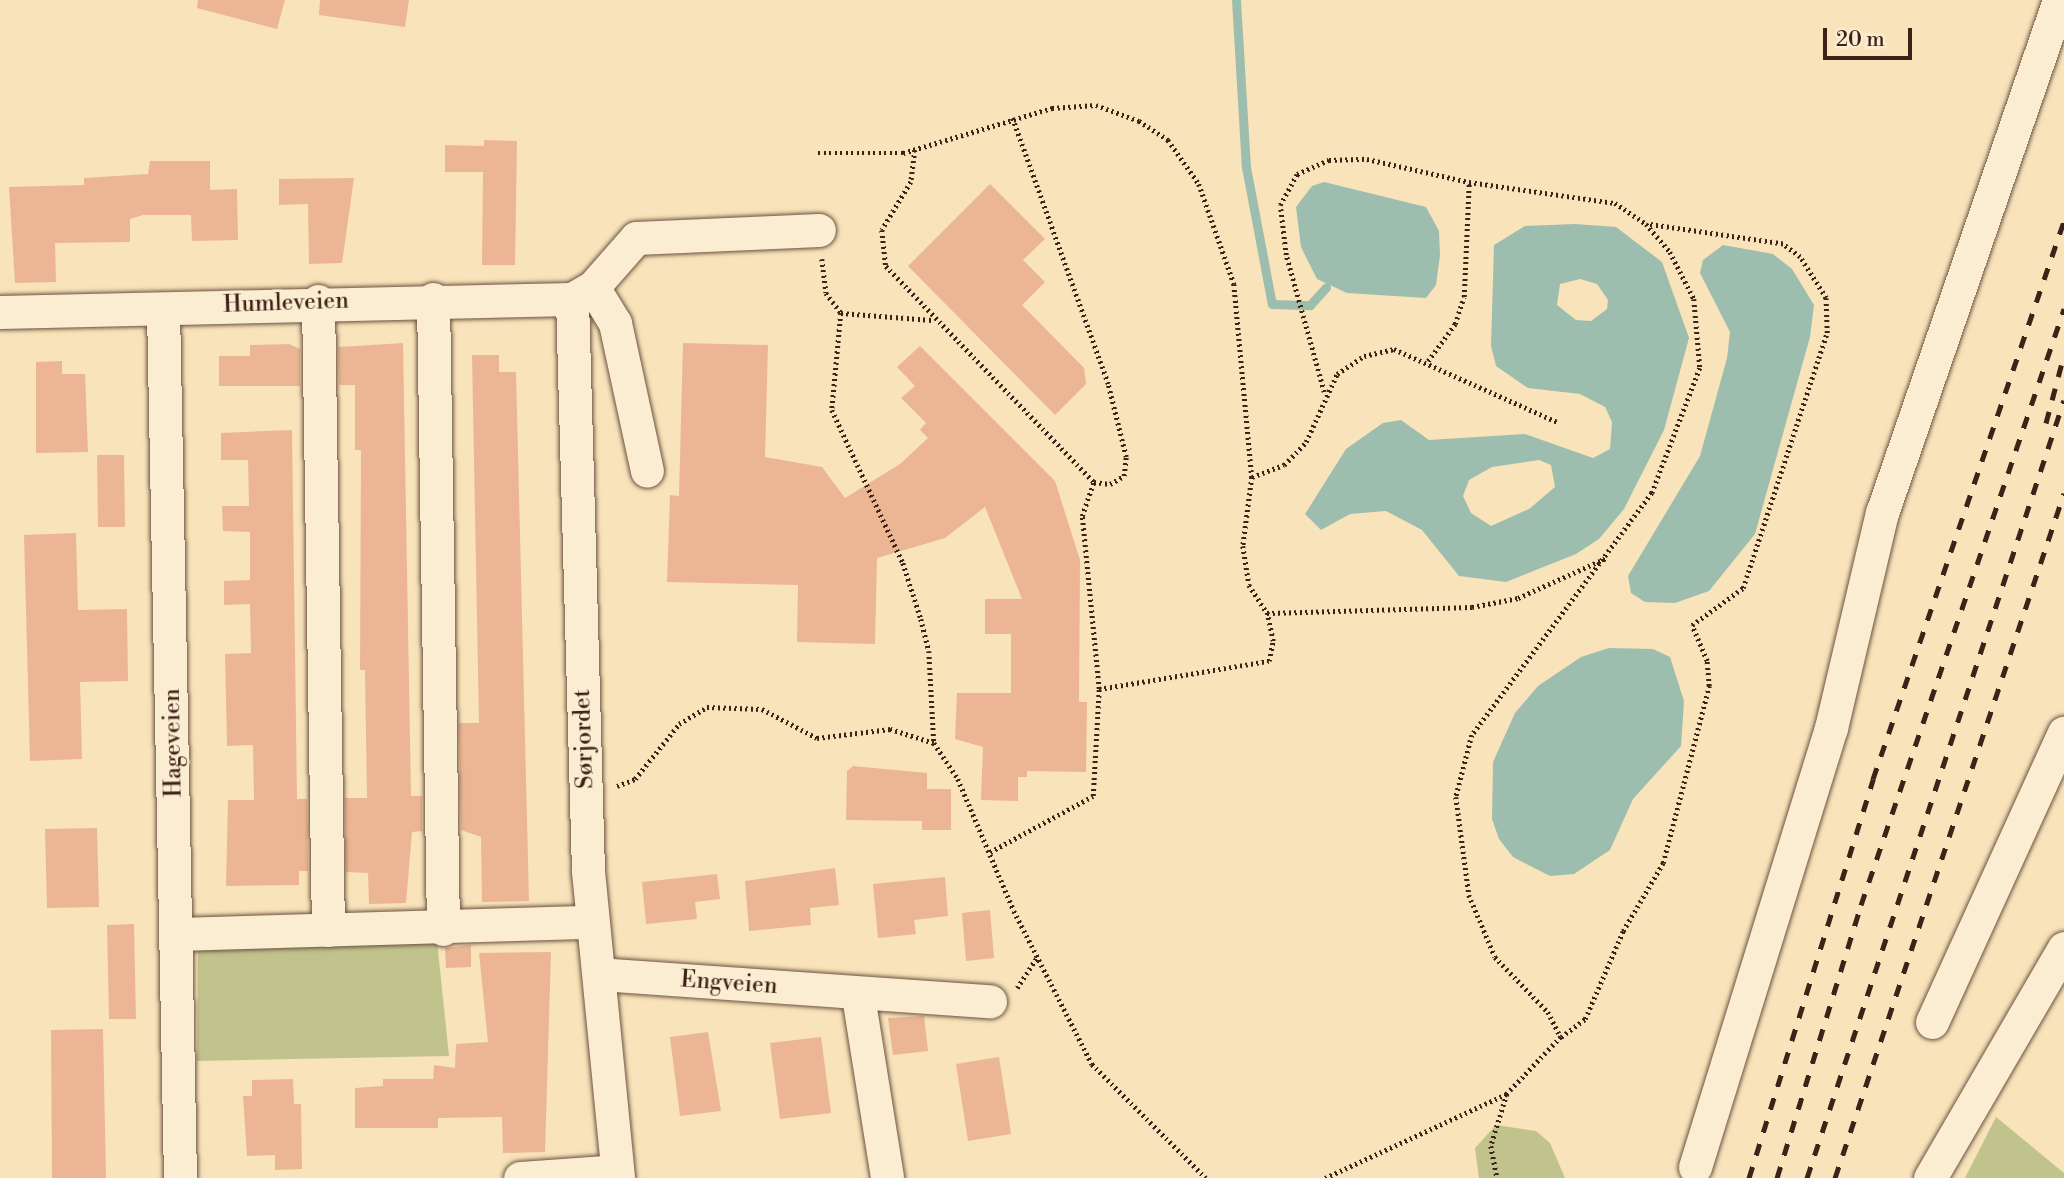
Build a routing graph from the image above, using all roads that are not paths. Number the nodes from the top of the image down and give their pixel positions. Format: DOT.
graph roads {
  1 [pos="2059,0"];
  2 [pos="819,230"];
  3 [pos="583,293"];
  4 [pos="433,299"];
  5 [pos="318,301"];
  6 [pos="163,309"];
  7 [pos="0,312"];
  8 [pos="648,471"];
  9 [pos="2064,733"];
  10 [pos="591,922"];
  11 [pos="443,929"];
  12 [pos="328,930"];
  13 [pos="177,934"];
  14 [pos="2064,948"];
  15 [pos="599,974"];
  16 [pos="858,996"];
  17 [pos="990,1001"];
  18 [pos="1932,1022"];
  19 [pos="1695,1167"];
  20 [pos="617,1174"];
  21 [pos="180,1178"];
  22 [pos="520,1178"];
  23 [pos="887,1178"];
  24 [pos="1930,1178"];
  1 -- 19 [label="street"];
  2 -- 3 [label="street"];
  3 -- 4 [label="street, Humleveien"];
  3 -- 8 [label="street"];
  3 -- 10 [label="street, Sørjordet"];
  4 -- 5 [label="street, Humleveien"];
  4 -- 11 [label="street"];
  5 -- 6 [label="street, Humleveien"];
  5 -- 12 [label="street"];
  6 -- 7 [label="street, Humleveien"];
  6 -- 13 [label="street, Hageveien"];
  9 -- 18 [label="street"];
  10 -- 11 [label="street"];
  10 -- 15 [label="street, Sørjordet"];
  11 -- 12 [label="street"];
  12 -- 13 [label="street"];
  13 -- 21 [label="street, Hageveien"];
  14 -- 24 [label="street"];
  15 -- 16 [label="street, Engveien"];
  15 -- 20 [label="street, Sørjordet"];
  16 -- 17 [label="street, Engveien"];
  16 -- 23 [label="street"];
  20 -- 22 [label="street"];
}
